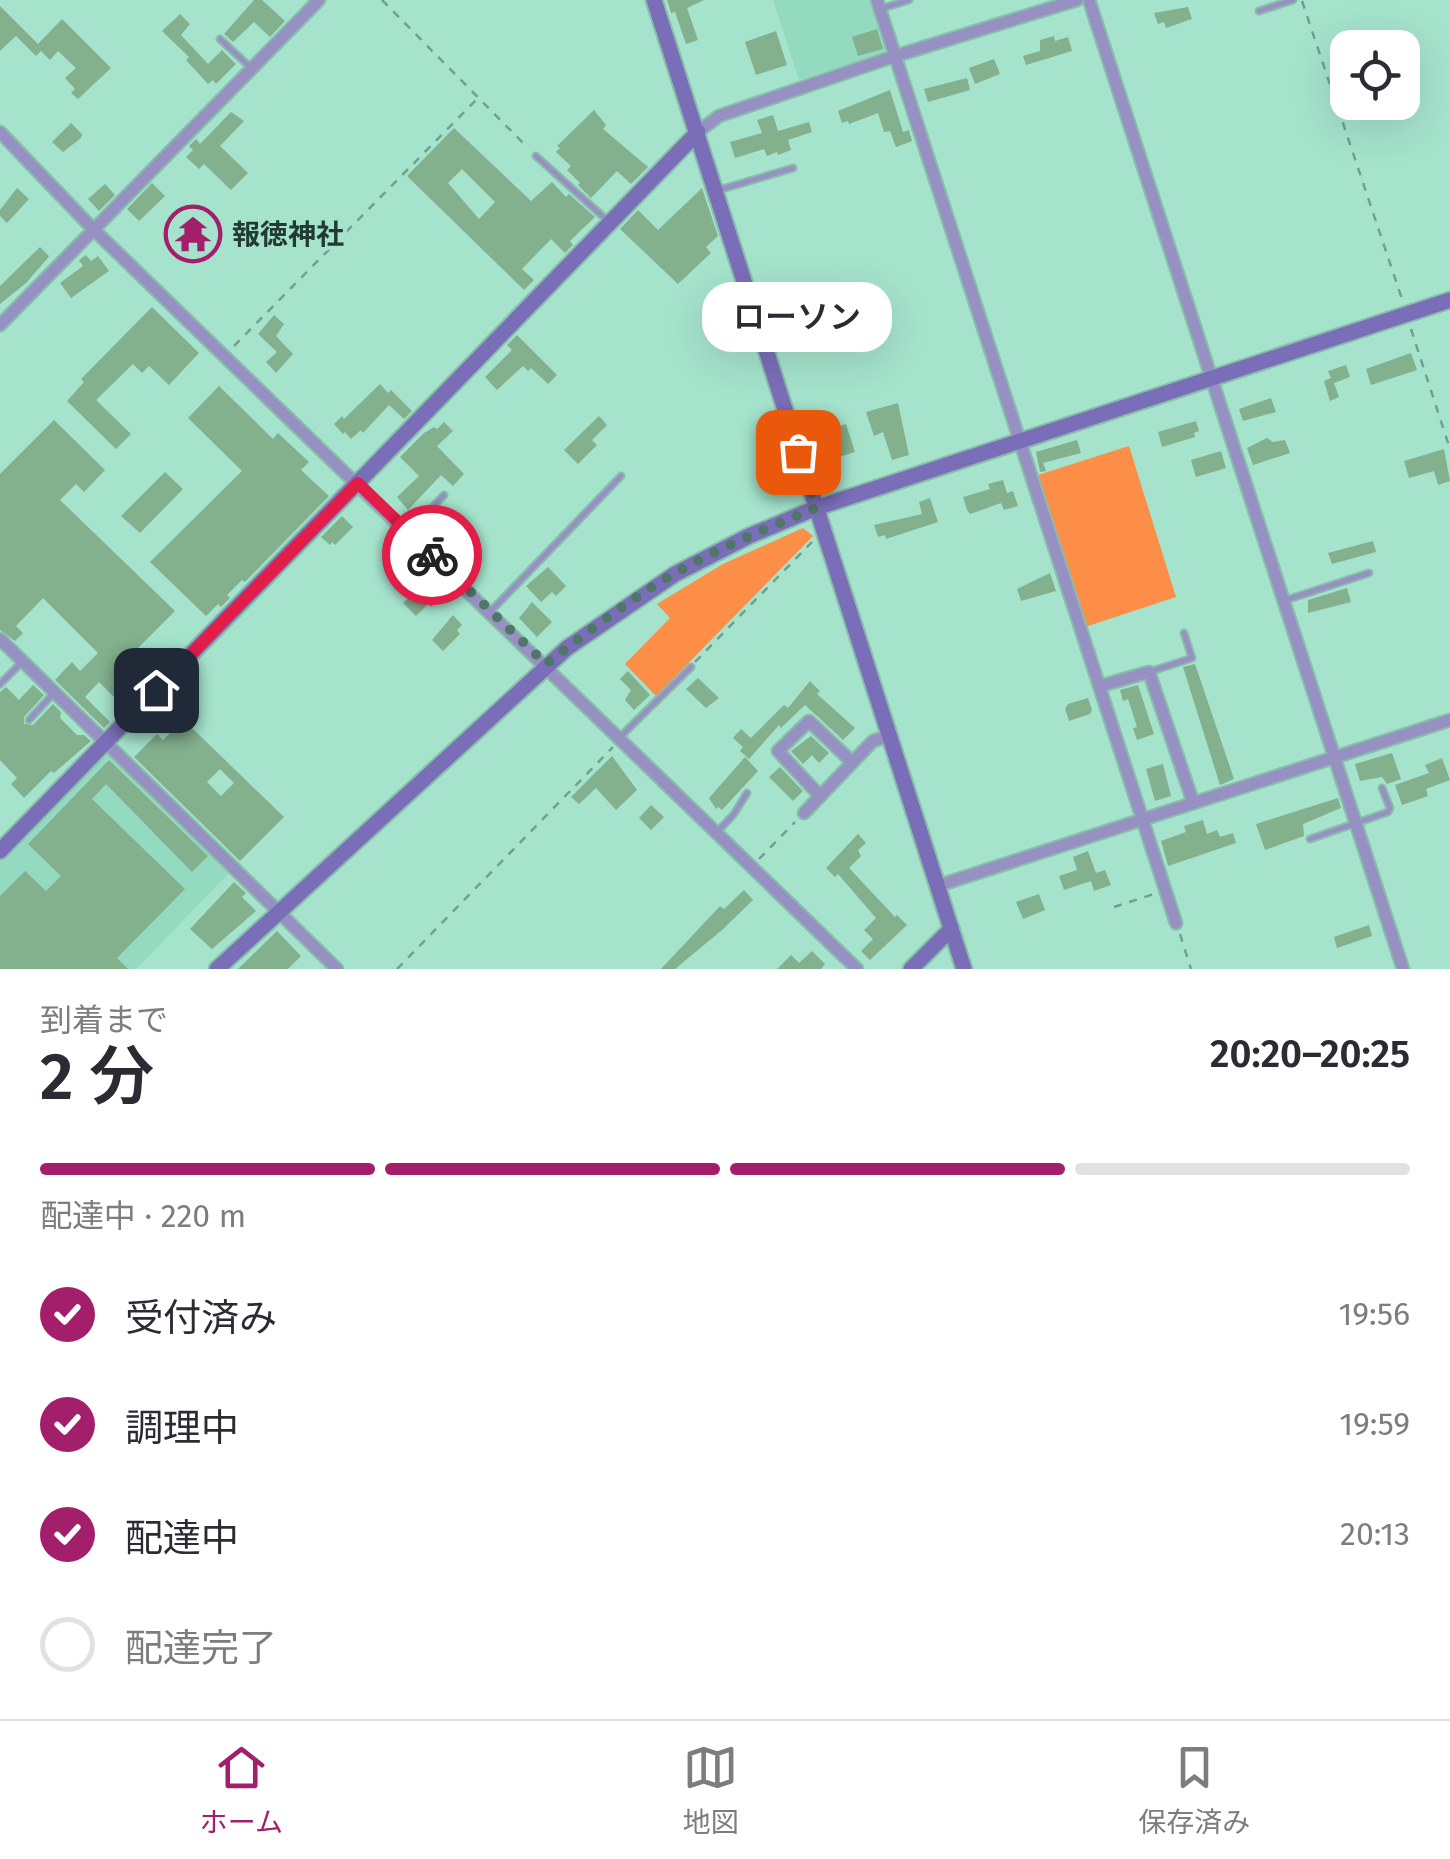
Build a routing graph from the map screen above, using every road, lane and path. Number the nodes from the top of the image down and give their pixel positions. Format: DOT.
graph roads {
  1 [pos="319,0"];
  2 [pos="382,0"];
  3 [pos="654,0"];
  4 [pos="910,0"];
  5 [pos="1077,0"];
  6 [pos="1089,0"];
  7 [pos="1293,0"];
  8 [pos="1302,0"];
  9 [pos="878,5"];
  10 [pos="1259,11"];
  11 [pos="220,39"];
  12 [pos="895,56"];
  13 [pos="251,68"];
  14 [pos="478,98"];
  15 [pos="0,132"];
  16 [pos="698,132"];
  17 [pos="536,156"];
  18 [pos="793,168"];
  19 [pos="716,190"];
  20 [pos="610,223"];
  21 [pos="94,230"];
  22 [pos="1450,300"];
  23 [pos="1407,314"];
  24 [pos="0,325"];
  25 [pos="225,355"];
  26 [pos="1212,376"];
  27 [pos="1019,440"];
  28 [pos="1450,450"];
  29 [pos="621,476"];
  30 [pos="358,483"];
  31 [pos="444,495"];
  32 [pos="816,508"];
  33 [pos="409,532"];
  34 [pos="824,534"];
  35 [pos="1370,572"];
  36 [pos="1284,602"];
  37 [pos="490,612"];
  38 [pos="1184,633"];
  39 [pos="0,639"];
  40 [pos="23,661"];
  41 [pos="546,664"];
  42 [pos="691,666"];
  43 [pos="1149,672"];
  44 [pos="0,684"];
  45 [pos="1100,686"];
  46 [pos="54,693"];
  47 [pos="29,720"];
  48 [pos="1450,720"];
  49 [pos="889,736"];
  50 [pos="620,738"];
  51 [pos="106,742"];
  52 [pos="1334,756"];
  53 [pos="852,762"];
  54 [pos="1382,788"];
  55 [pos="746,793"];
  56 [pos="820,796"];
  57 [pos="1193,802"];
  58 [pos="804,813"];
  59 [pos="1141,819"];
  60 [pos="1355,823"];
  61 [pos="716,834"];
  62 [pos="1310,838"];
  63 [pos="0,851"];
  64 [pos="751,868"];
  65 [pos="937,886"];
  66 [pos="1165,890"];
  67 [pos="1114,907"];
  68 [pos="279,912"];
  69 [pos="1176,923"];
  70 [pos="951,929"];
  71 [pos="217,969"];
  72 [pos="338,969"];
  73 [pos="397,969"];
  74 [pos="857,969"];
  75 [pos="911,969"];
  76 [pos="964,969"];
  77 [pos="1191,969"];
  78 [pos="1403,969"];
  1 -- 13 [label="street"];
  2 -- 14 [label="path"];
  3 -- 16 [label="street"];
  4 -- 9 [label="lane"];
  5 -- 12 [label="street"];
  6 -- 26 [label="street"];
  7 -- 10 [label="lane"];
  8 -- 23 [label="path"];
  9 -- 12 [label="street"];
  11 -- 13 [label="lane"];
  12 -- 16 [label="street"];
  12 -- 27 [label="street"];
  13 -- 21 [label="street"];
  14 -- 17 [label="path"];
  14 -- 25 [label="path"];
  15 -- 21 [label="street"];
  16 -- 19 [label="street"];
  16 -- 20 [label="street"];
  17 -- 20 [label="lane"];
  18 -- 19 [label="lane"];
  19 -- 32 [label="street"];
  20 -- 30 [label="street"];
  21 -- 24 [label="street"];
  21 -- 25 [label="street"];
  22 -- 23 [label="street"];
  23 -- 26 [label="street"];
  23 -- 28 [label="path"];
  25 -- 30 [label="street"];
  26 -- 27 [label="street"];
  26 -- 36 [label="street"];
  27 -- 32 [label="street"];
  27 -- 45 [label="street"];
  29 -- 37 [label="lane"];
  30 -- 33 [label="street"];
  30 -- 51 [label="street"];
  31 -- 33 [label="lane"];
  32 -- 34 [label="street"];
  32 -- 41 [label="street"];
  33 -- 37 [label="street"];
  34 -- 42 [label="path"];
  34 -- 49 [label="street"];
  35 -- 36 [label="lane"];
  36 -- 52 [label="street"];
  37 -- 41 [label="street"];
  38 -- 43 [label="lane"];
  39 -- 40 [label="street"];
  40 -- 44 [label="lane"];
  40 -- 46 [label="street"];
  41 -- 50 [label="street"];
  41 -- 68 [label="street"];
  42 -- 50 [label="lane"];
  43 -- 45 [label="street"];
  43 -- 57 [label="street"];
  45 -- 59 [label="street"];
  46 -- 47 [label="lane"];
  46 -- 51 [label="street"];
  48 -- 52 [label="street"];
  49 -- 53 [label="street"];
  49 -- 65 [label="street"];
  50 -- 61 [label="street"];
  50 -- 73 [label="path"];
  51 -- 63 [label="street"];
  51 -- 68 [label="street"];
  52 -- 57 [label="street"];
  52 -- 60 [label="street"];
  53 -- 56 [label="street"];
  53 -- 56 [label="street"];
  54 -- 60 [label="lane"];
  55 -- 61 [label="lane"];
  56 -- 58 [label="street"];
  57 -- 59 [label="street"];
  58 -- 64 [label="path"];
  59 -- 65 [label="street"];
  59 -- 66 [label="street"];
  60 -- 62 [label="lane"];
  60 -- 78 [label="street"];
  61 -- 64 [label="street"];
  64 -- 74 [label="street"];
  65 -- 70 [label="street"];
  66 -- 67 [label="path"];
  66 -- 69 [label="street"];
  68 -- 71 [label="street"];
  68 -- 72 [label="street"];
  69 -- 77 [label="path"];
  70 -- 75 [label="street"];
  70 -- 76 [label="street"];
}
